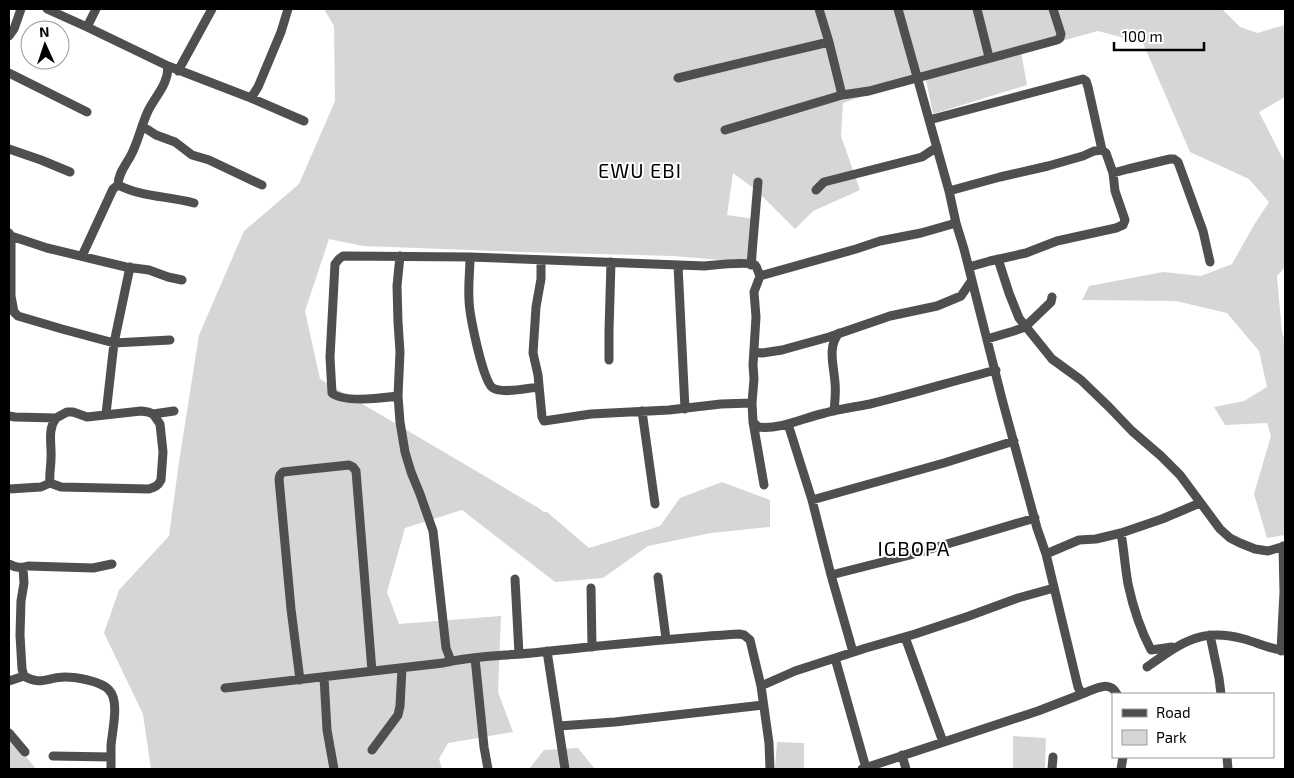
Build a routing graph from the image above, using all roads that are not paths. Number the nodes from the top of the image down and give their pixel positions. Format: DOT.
graph roads {
  1 [pos="21,9"];
  2 [pos="47,9"];
  3 [pos="96,9"];
  4 [pos="212,9"];
  5 [pos="288,9"];
  6 [pos="819,9"];
  7 [pos="898,9"];
  8 [pos="977,9"];
  9 [pos="1053,9"];
  10 [pos="88,27"];
  11 [pos="9,36"];
  12 [pos="829,42"];
  13 [pos="989,57"];
  14 [pos="168,66"];
  15 [pos="178,71"];
  16 [pos="9,73"];
  17 [pos="917,77"];
  18 [pos="678,78"];
  19 [pos="842,95"];
  20 [pos="251,98"];
  21 [pos="86,112"];
  22 [pos="929,120"];
  23 [pos="304,121"];
  24 [pos="142,126"];
  25 [pos="725,130"];
  26 [pos="936,147"];
  27 [pos="9,149"];
  28 [pos="1102,150"];
  29 [pos="1109,161"];
  30 [pos="1128,168"];
  31 [pos="70,172"];
  32 [pos="1113,174"];
  33 [pos="758,182"];
  34 [pos="262,185"];
  35 [pos="118,186"];
  36 [pos="816,190"];
  37 [pos="949,191"];
  38 [pos="194,203"];
  39 [pos="956,223"];
  40 [pos="10,235"];
  41 [pos="82,256"];
  42 [pos="400,256"];
  43 [pos="470,257"];
  44 [pos="998,259"];
  45 [pos="541,260"];
  46 [pos="611,262"];
  47 [pos="1210,262"];
  48 [pos="678,265"];
  49 [pos="751,265"];
  50 [pos="130,267"];
  51 [pos="969,267"];
  52 [pos="760,276"];
  53 [pos="182,280"];
  54 [pos="972,280"];
  55 [pos="962,296"];
  56 [pos="975,296"];
  57 [pos="1052,297"];
  58 [pos="1025,326"];
  59 [pos="839,333"];
  60 [pos="987,339"];
  61 [pos="170,340"];
  62 [pos="114,342"];
  63 [pos="754,352"];
  64 [pos="609,360"];
  65 [pos="996,370"];
  66 [pos="539,387"];
  67 [pos="398,396"];
  68 [pos="752,403"];
  69 [pos="685,408"];
  70 [pos="834,410"];
  71 [pos="174,411"];
  72 [pos="642,411"];
  73 [pos="106,414"];
  74 [pos="153,414"];
  75 [pos="9,416"];
  76 [pos="56,418"];
  77 [pos="753,422"];
  78 [pos="788,424"];
  79 [pos="1014,441"];
  80 [pos="50,483"];
  81 [pos="764,485"];
  82 [pos="9,489"];
  83 [pos="812,500"];
  84 [pos="1200,503"];
  85 [pos="655,504"];
  86 [pos="1035,518"];
  87 [pos="1121,534"];
  88 [pos="1284,546"];
  89 [pos="1046,554"];
  90 [pos="9,564"];
  91 [pos="112,564"];
  92 [pos="22,568"];
  93 [pos="831,575"];
  94 [pos="658,577"];
  95 [pos="515,579"];
  96 [pos="591,588"];
  97 [pos="1054,588"];
  98 [pos="1210,635"];
  99 [pos="904,637"];
  100 [pos="666,639"];
  101 [pos="592,647"];
  102 [pos="1175,647"];
  103 [pos="1283,651"];
  104 [pos="547,652"];
  105 [pos="853,652"];
  106 [pos="519,654"];
  107 [pos="475,658"];
  108 [pos="835,658"];
  109 [pos="452,661"];
  110 [pos="1147,667"];
  111 [pos="402,668"];
  112 [pos="372,671"];
  113 [pos="24,676"];
  114 [pos="324,677"];
  115 [pos="300,680"];
  116 [pos="9,681"];
  117 [pos="761,686"];
  118 [pos="225,688"];
  119 [pos="1116,693"];
  120 [pos="1220,693"];
  121 [pos="1082,694"];
  122 [pos="763,705"];
  123 [pos="559,726"];
  124 [pos="9,734"];
  125 [pos="943,742"];
  126 [pos="372,750"];
  127 [pos="25,752"];
  128 [pos="902,755"];
  129 [pos="53,756"];
  130 [pos="111,757"];
  131 [pos="1053,757"];
  132 [pos="111,769"];
  133 [pos="334,769"];
  134 [pos="488,769"];
  135 [pos="565,769"];
  136 [pos="770,769"];
  137 [pos="864,769"];
  138 [pos="906,769"];
  139 [pos="1052,769"];
  1 -- 11 [label="street"];
  2 -- 10 [label="street"];
  3 -- 10 [label="street"];
  4 -- 15 [label="street"];
  5 -- 20 [label="street"];
  6 -- 12 [label="street"];
  7 -- 17 [label="street"];
  8 -- 13 [label="street"];
  9 -- 13 [label="street"];
  10 -- 14 [label="street"];
  12 -- 18 [label="street"];
  12 -- 19 [label="street"];
  13 -- 17 [label="street"];
  14 -- 15 [label="street"];
  14 -- 24 [label="street"];
  15 -- 20 [label="street"];
  16 -- 21 [label="street"];
  17 -- 19 [label="street"];
  17 -- 22 [label="street"];
  19 -- 25 [label="street"];
  20 -- 23 [label="street"];
  22 -- 26 [label="street"];
  22 -- 28 [label="street"];
  24 -- 34 [label="street"];
  24 -- 35 [label="street"];
  26 -- 36 [label="street"];
  26 -- 37 [label="street"];
  27 -- 31 [label="street"];
  28 -- 29 [label="street"];
  28 -- 37 [label="street"];
  29 -- 30 [label="street"];
  29 -- 32 [label="street"];
  30 -- 32 [label="street"];
  30 -- 47 [label="street"];
  32 -- 44 [label="street"];
  33 -- 49 [label="street"];
  35 -- 38 [label="street"];
  35 -- 41 [label="street"];
  37 -- 39 [label="street"];
  39 -- 51 [label="street"];
  39 -- 52 [label="street"];
  40 -- 41 [label="street"];
  40 -- 62 [label="street"];
  41 -- 50 [label="street"];
  42 -- 43 [label="street"];
  42 -- 67 [label="street"];
  42 -- 67 [label="street"];
  43 -- 45 [label="street"];
  43 -- 66 [label="street"];
  44 -- 51 [label="street"];
  44 -- 58 [label="street"];
  45 -- 46 [label="street"];
  45 -- 66 [label="street"];
  46 -- 48 [label="street"];
  46 -- 64 [label="street"];
  48 -- 49 [label="street"];
  48 -- 69 [label="street"];
  49 -- 52 [label="street"];
  50 -- 53 [label="street"];
  50 -- 62 [label="street"];
  51 -- 54 [label="street"];
  52 -- 63 [label="street"];
  54 -- 55 [label="street"];
  54 -- 56 [label="street"];
  55 -- 56 [label="street"];
  55 -- 59 [label="street"];
  56 -- 60 [label="street"];
  57 -- 58 [label="street"];
  58 -- 60 [label="street"];
  58 -- 84 [label="street"];
  59 -- 63 [label="street"];
  59 -- 70 [label="street"];
  60 -- 65 [label="street"];
  61 -- 62 [label="street"];
  62 -- 73 [label="street"];
  63 -- 68 [label="street"];
  65 -- 70 [label="street"];
  65 -- 79 [label="street"];
  66 -- 72 [label="street"];
  67 -- 109 [label="street"];
  68 -- 69 [label="street"];
  68 -- 77 [label="street"];
  69 -- 72 [label="street"];
  70 -- 78 [label="street"];
  71 -- 74 [label="street"];
  72 -- 85 [label="street"];
  73 -- 74 [label="street"];
  73 -- 76 [label="street"];
  74 -- 80 [label="street"];
  75 -- 76 [label="street"];
  76 -- 80 [label="street"];
  77 -- 78 [label="street"];
  77 -- 81 [label="street"];
  78 -- 83 [label="street"];
  79 -- 83 [label="street"];
  79 -- 86 [label="street"];
  80 -- 82 [label="street"];
  83 -- 93 [label="street"];
  84 -- 87 [label="street"];
  84 -- 88 [label="street"];
  86 -- 89 [label="street"];
  86 -- 93 [label="street"];
  87 -- 89 [label="street"];
  87 -- 102 [label="street"];
  88 -- 103 [label="street"];
  89 -- 97 [label="street"];
  90 -- 92 [label="street"];
  91 -- 92 [label="street"];
  92 -- 113 [label="street"];
  93 -- 105 [label="street"];
  94 -- 100 [label="street"];
  95 -- 106 [label="street"];
  96 -- 101 [label="street"];
  97 -- 99 [label="street"];
  97 -- 121 [label="street"];
  98 -- 102 [label="street"];
  98 -- 103 [label="street"];
  98 -- 120 [label="street"];
  99 -- 105 [label="street"];
  99 -- 125 [label="street"];
  100 -- 101 [label="street"];
  100 -- 117 [label="street"];
  101 -- 104 [label="street"];
  102 -- 110 [label="street"];
  104 -- 106 [label="street"];
  104 -- 123 [label="street"];
  105 -- 108 [label="street"];
  106 -- 107 [label="street"];
  107 -- 109 [label="street"];
  107 -- 134 [label="street"];
  108 -- 117 [label="street"];
  108 -- 137 [label="street"];
  109 -- 111 [label="street"];
  111 -- 112 [label="street"];
  111 -- 126 [label="street"];
  112 -- 114 [label="street"];
  112 -- 115 [label="street"];
  113 -- 116 [label="street"];
  113 -- 130 [label="street"];
  114 -- 115 [label="street"];
  114 -- 133 [label="street"];
  115 -- 118 [label="street"];
  117 -- 122 [label="street"];
  119 -- 121 [label="street"];
  121 -- 125 [label="street"];
  122 -- 123 [label="street"];
  122 -- 136 [label="street"];
  123 -- 135 [label="street"];
  124 -- 127 [label="street"];
  125 -- 128 [label="street"];
  128 -- 137 [label="street"];
  128 -- 138 [label="street"];
  129 -- 130 [label="street"];
  130 -- 132 [label="street"];
  131 -- 139 [label="street"];
}
